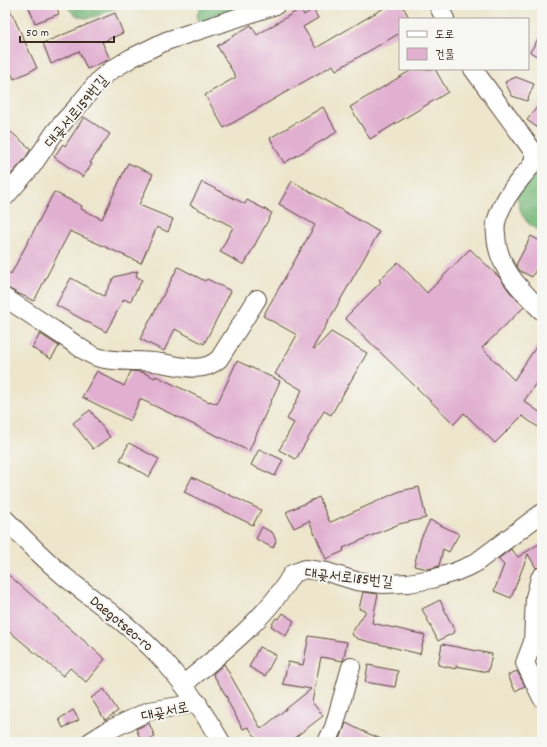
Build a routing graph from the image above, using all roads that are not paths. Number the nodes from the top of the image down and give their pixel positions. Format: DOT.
graph roads {
  1 [pos="276,5"];
  2 [pos="438,5"];
  3 [pos="444,18"];
  4 [pos="474,70"];
  5 [pos="5,197"];
  6 [pos="5,298"];
  7 [pos="257,299"];
  8 [pos="542,311"];
  9 [pos="542,513"];
  10 [pos="5,519"];
  11 [pos="542,576"];
  12 [pos="351,667"];
  13 [pos="184,684"];
  14 [pos="542,698"];
  15 [pos="198,704"];
  16 [pos="90,742"];
  17 [pos="221,742"];
  18 [pos="327,742"];
  1 -- 5 [label="street, 대곶서로159번길"];
  2 -- 3 [label="street"];
  4 -- 8 [label="street"];
  6 -- 7 [label="street"];
  9 -- 13 [label="street, 대곶서로185번길"];
  10 -- 13 [label="street, Daegotseo-ro"];
  11 -- 14 [label="street"];
  12 -- 18 [label="street"];
  13 -- 15 [label="street, Daegotseo-ro"];
  15 -- 16 [label="street, 대곶서로"];
  15 -- 17 [label="street, Daegotseo-ro"];
}
